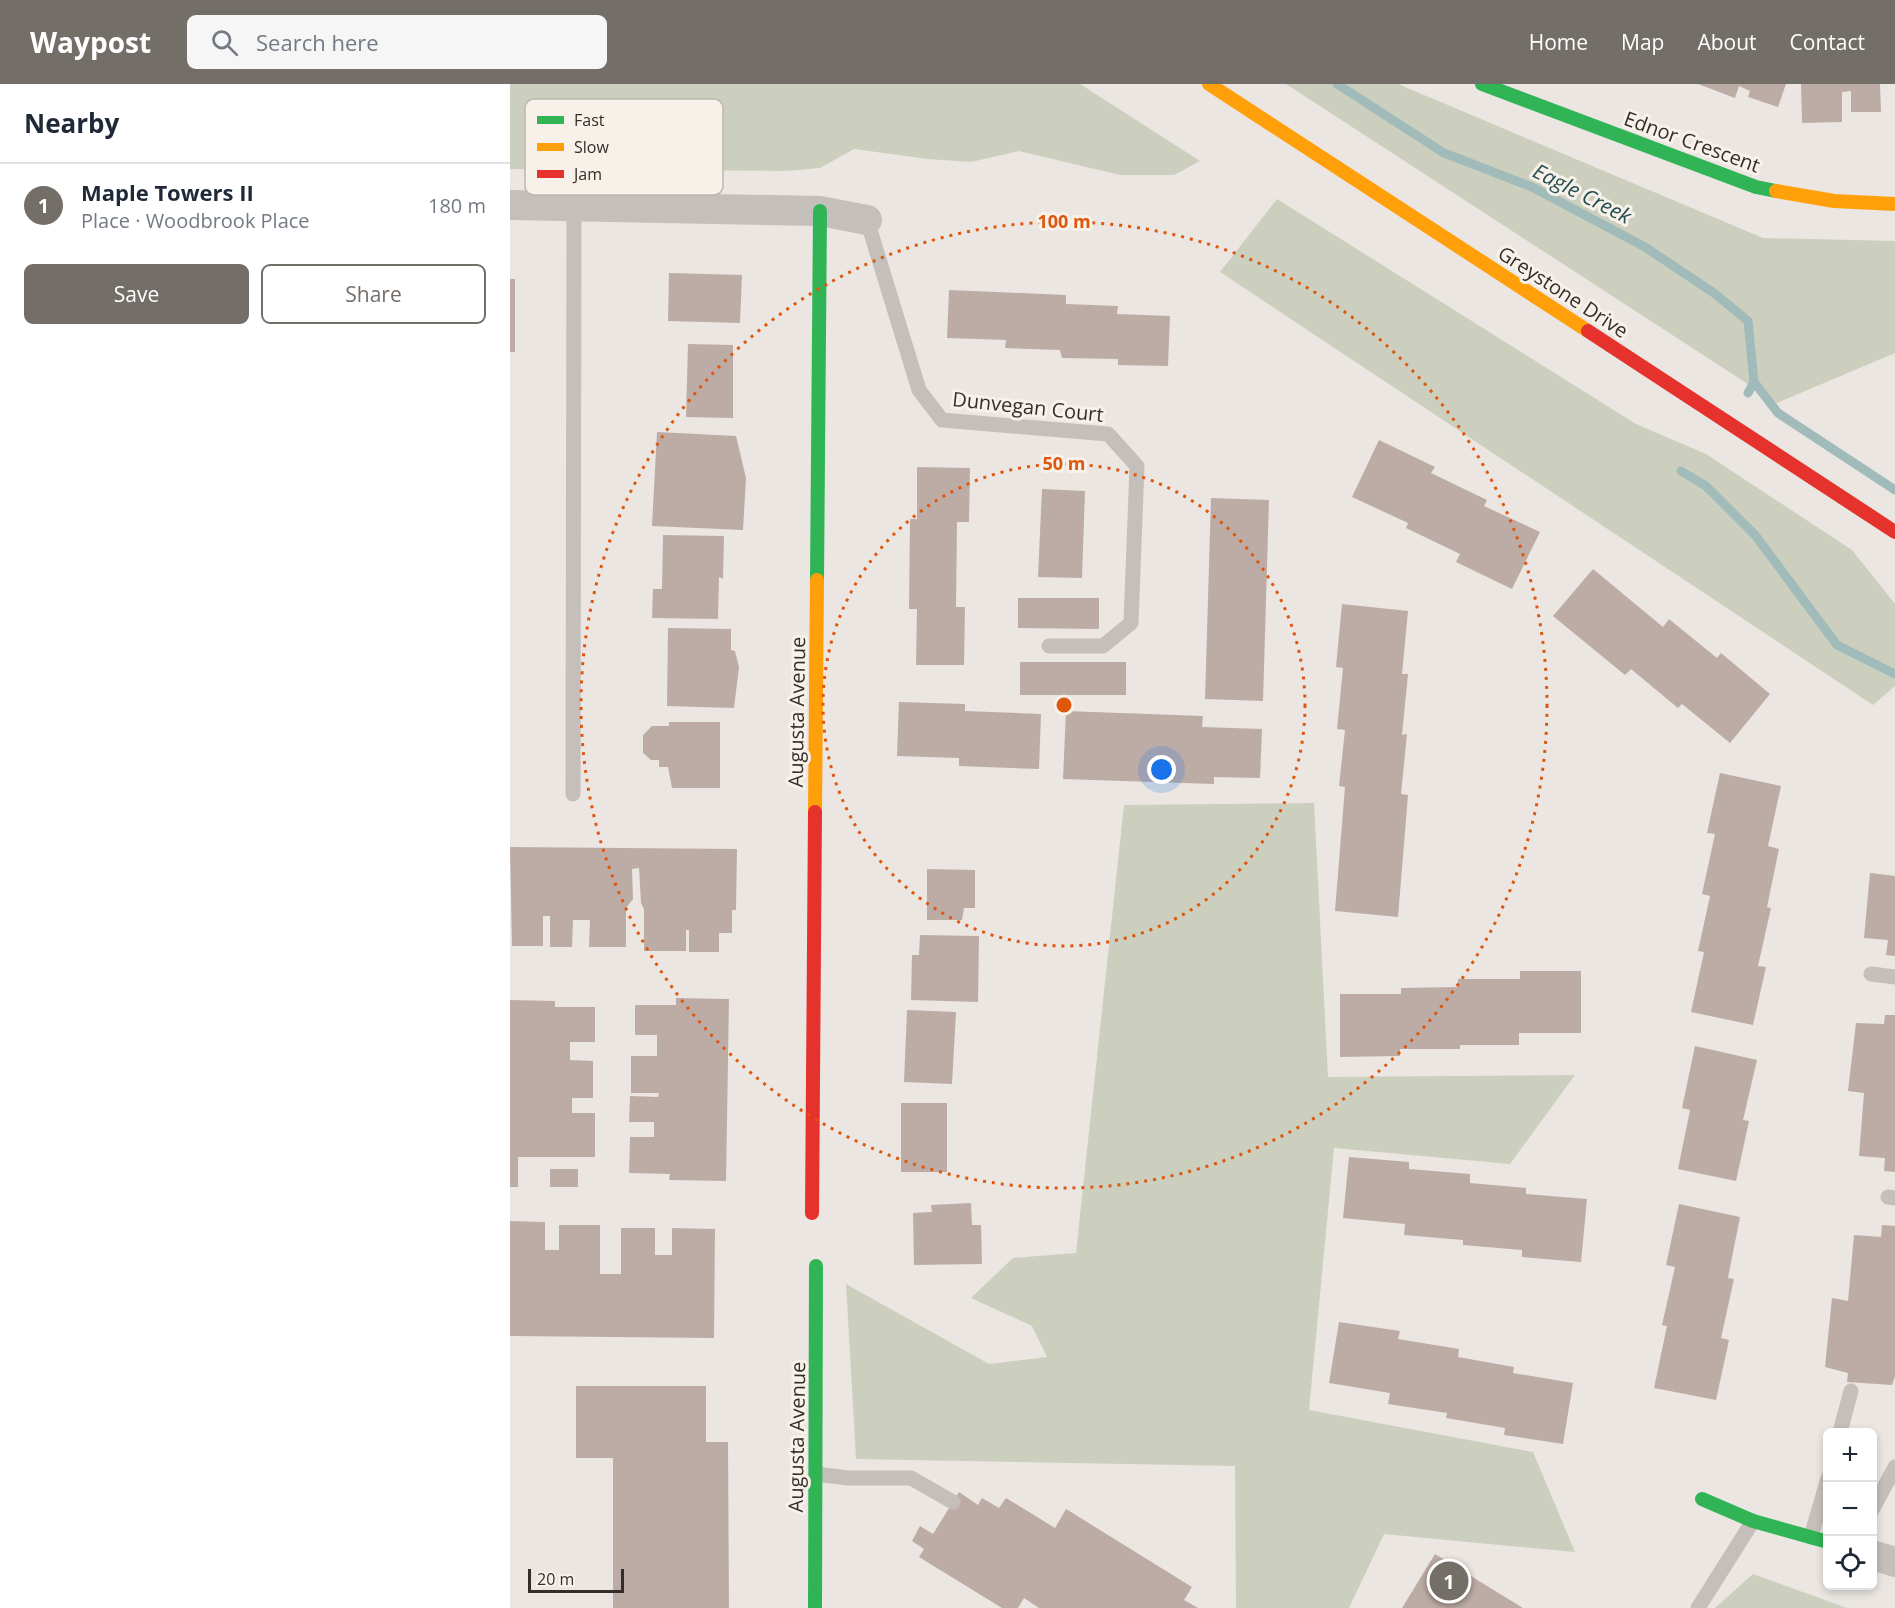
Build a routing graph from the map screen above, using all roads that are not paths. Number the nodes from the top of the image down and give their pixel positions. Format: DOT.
graph roads {
  1 [pos="1209,84"];
  2 [pos="1482,84"];
  3 [pos="1895,204"];
  4 [pos="510,205"];
  5 [pos="574,205"];
  6 [pos="820,211"];
  7 [pos="867,220"];
  8 [pos="1895,532"];
  9 [pos="1049,646"];
  10 [pos="573,794"];
  11 [pos="1871,974"];
  12 [pos="1895,977"];
  13 [pos="812,1213"];
  14 [pos="816,1266"];
  15 [pos="1851,1391"];
  16 [pos="1841,1428"];
  17 [pos="1895,1467"];
  18 [pos="816,1474"];
  19 [pos="1826,1482"];
  20 [pos="1702,1499"];
  21 [pos="1877,1501"];
  22 [pos="954,1502"];
  23 [pos="1753,1521"];
  24 [pos="1811,1537"];
  25 [pos="1823,1541"];
  26 [pos="1877,1557"];
  27 [pos="1895,1562"];
  28 [pos="815,1608"];
  29 [pos="1698,1608"];
  1 -- 8 [label="street, Greystone Drive"];
  2 -- 3 [label="street, Ednor Crescent"];
  4 -- 5 [label="street"];
  5 -- 6 [label="street"];
  5 -- 10 [label="lane"];
  6 -- 7 [label="street"];
  6 -- 13 [label="street, Augusta Avenue"];
  7 -- 9 [label="lane, Dunvegan Court"];
  11 -- 12 [label="lane"];
  14 -- 18 [label="street, Augusta Avenue"];
  15 -- 16 [label="lane"];
  17 -- 21 [label="lane"];
  18 -- 22 [label="lane"];
  18 -- 28 [label="street, Augusta Avenue"];
  19 -- 24 [label="lane"];
  20 -- 23 [label="street"];
  23 -- 24 [label="street"];
  23 -- 29 [label="lane"];
  24 -- 25 [label="street"];
  26 -- 27 [label="street"];
}
